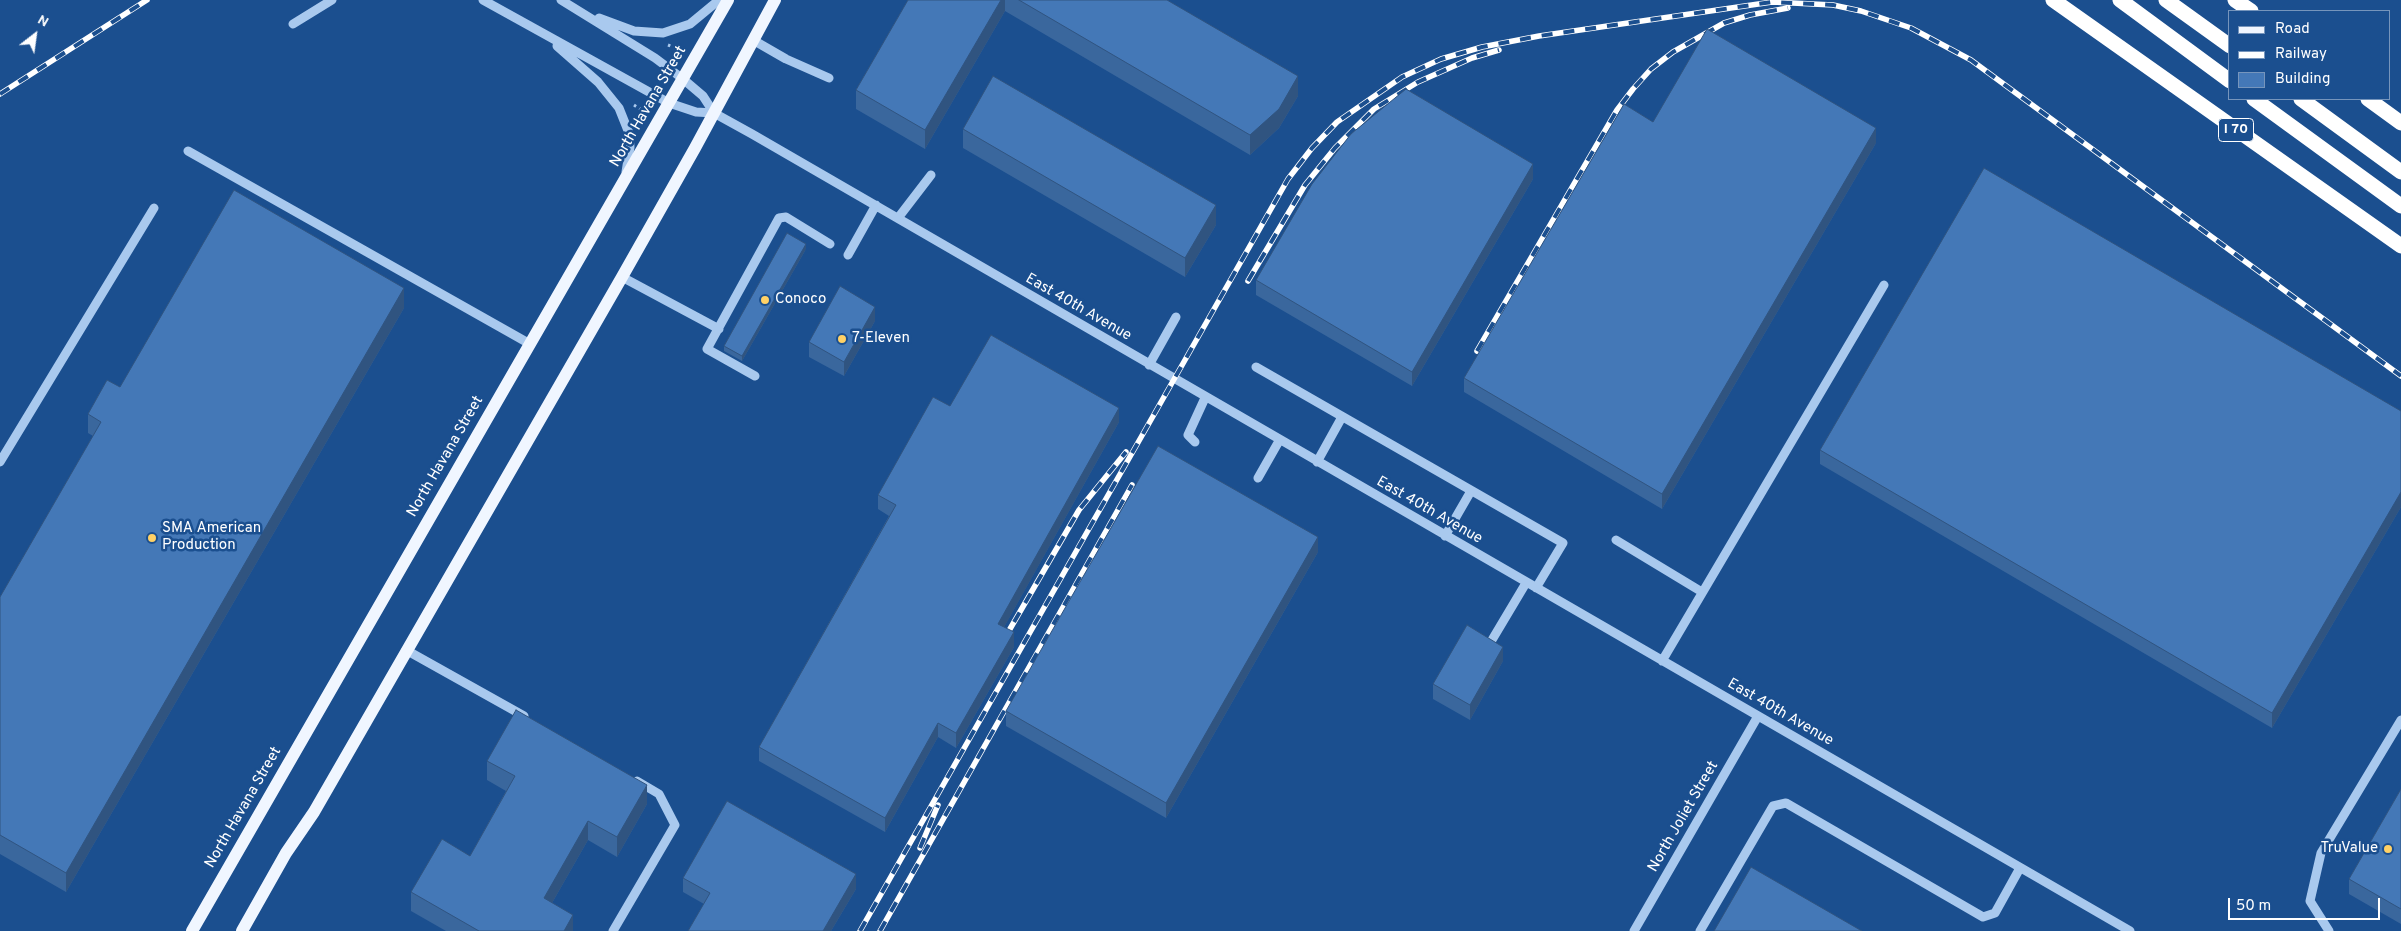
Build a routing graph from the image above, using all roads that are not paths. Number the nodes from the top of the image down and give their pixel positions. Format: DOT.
graph roads {
  1 [pos="332,0"];
  2 [pos="482,0"];
  3 [pos="562,0"];
  4 [pos="719,0"];
  5 [pos="728,0"];
  6 [pos="775,0"];
  7 [pos="2044,0"];
  8 [pos="2053,0"];
  9 [pos="2120,0"];
  10 [pos="2166,0"];
  11 [pos="2235,0"];
  12 [pos="2240,0"];
  13 [pos="2250,10"];
  14 [pos="2251,10"];
  15 [pos="580,11"];
  16 [pos="2070,13"];
  17 [pos="294,24"];
  18 [pos="546,35"];
  19 [pos="753,40"];
  20 [pos="2228,45"];
  21 [pos="829,78"];
  22 [pos="684,79"];
  23 [pos="2228,80"];
  24 [pos="2255,100"];
  25 [pos="2302,100"];
  26 [pos="2369,100"];
  27 [pos="669,103"];
  28 [pos="714,113"];
  29 [pos="2401,123"];
  30 [pos="188,151"];
  31 [pos="2401,172"];
  32 [pos="931,175"];
  33 [pos="624,182"];
  34 [pos="876,205"];
  35 [pos="2401,206"];
  36 [pos="154,208"];
  37 [pos="898,218"];
  38 [pos="830,244"];
  39 [pos="2401,246"];
  40 [pos="848,255"];
  41 [pos="622,277"];
  42 [pos="1884,285"];
  43 [pos="1176,317"];
  44 [pos="719,329"];
  45 [pos="530,344"];
  46 [pos="1149,366"];
  47 [pos="1256,367"];
  48 [pos="755,376"];
  49 [pos="1205,398"];
  50 [pos="1342,416"];
  51 [pos="1279,441"];
  52 [pos="1195,442"];
  53 [pos="0,462"];
  54 [pos="1317,462"];
  55 [pos="1258,478"];
  56 [pos="1471,491"];
  57 [pos="1445,536"];
  58 [pos="1616,540"];
  59 [pos="1526,583"];
  60 [pos="1536,588"];
  61 [pos="1702,592"];
  62 [pos="1489,645"];
  63 [pos="406,650"];
  64 [pos="1662,661"];
  65 [pos="1758,716"];
  66 [pos="531,720"];
  67 [pos="2401,720"];
  68 [pos="625,774"];
  69 [pos="2020,868"];
  70 [pos="192,931"];
  71 [pos="242,931"];
  72 [pos="613,931"];
  73 [pos="1634,931"];
  74 [pos="1700,931"];
  75 [pos="2130,931"];
  76 [pos="2330,931"];
  1 -- 17 [label="street"];
  2 -- 18 [label="street, East 40th Avenue"];
  3 -- 15 [label="street, East 40th Avenue"];
  4 -- 15 [label="street"];
  5 -- 22 [label="main road, North Havana Street"];
  6 -- 19 [label="main road"];
  7 -- 16 [label="highway"];
  8 -- 16 [label="highway, I 70"];
  9 -- 23 [label="highway"];
  10 -- 20 [label="highway"];
  11 -- 13 [label="highway"];
  12 -- 14 [label="highway"];
  15 -- 22 [label="street, East 40th Avenue"];
  16 -- 39 [label="highway, I 70"];
  18 -- 27 [label="street, East 40th Avenue"];
  18 -- 33 [label="street"];
  19 -- 21 [label="street"];
  19 -- 28 [label="main road"];
  22 -- 27 [label="main road, North Havana Street"];
  22 -- 28 [label="street, East 40th Avenue"];
  24 -- 35 [label="highway"];
  25 -- 31 [label="highway"];
  26 -- 29 [label="highway"];
  27 -- 28 [label="street, East 40th Avenue"];
  27 -- 33 [label="main road, North Havana Street"];
  28 -- 34 [label="street, East 40th Avenue"];
  28 -- 41 [label="main road"];
  30 -- 45 [label="street"];
  32 -- 37 [label="street"];
  33 -- 45 [label="main road, North Havana Street"];
  34 -- 37 [label="street, East 40th Avenue"];
  34 -- 40 [label="street"];
  36 -- 53 [label="street"];
  37 -- 46 [label="street, East 40th Avenue"];
  38 -- 44 [label="street"];
  41 -- 44 [label="street"];
  41 -- 63 [label="main road"];
  42 -- 61 [label="street"];
  43 -- 46 [label="street"];
  44 -- 48 [label="street"];
  45 -- 70 [label="main road, North Havana Street"];
  46 -- 49 [label="street, East 40th Avenue"];
  47 -- 50 [label="street"];
  49 -- 51 [label="street, East 40th Avenue"];
  49 -- 52 [label="street"];
  50 -- 54 [label="street"];
  50 -- 56 [label="street"];
  51 -- 54 [label="street, East 40th Avenue"];
  51 -- 55 [label="street"];
  54 -- 57 [label="street, East 40th Avenue"];
  56 -- 57 [label="street"];
  56 -- 60 [label="street"];
  57 -- 59 [label="street, East 40th Avenue"];
  58 -- 61 [label="street"];
  59 -- 60 [label="street, East 40th Avenue"];
  59 -- 62 [label="street"];
  60 -- 64 [label="street, East 40th Avenue"];
  61 -- 64 [label="street"];
  63 -- 66 [label="street"];
  63 -- 71 [label="main road"];
  64 -- 65 [label="street, East 40th Avenue"];
  65 -- 69 [label="street, East 40th Avenue"];
  65 -- 73 [label="street, North Joliet Street"];
  67 -- 76 [label="street"];
  68 -- 72 [label="street"];
  69 -- 74 [label="street"];
  69 -- 75 [label="street, East 40th Avenue"];
}
